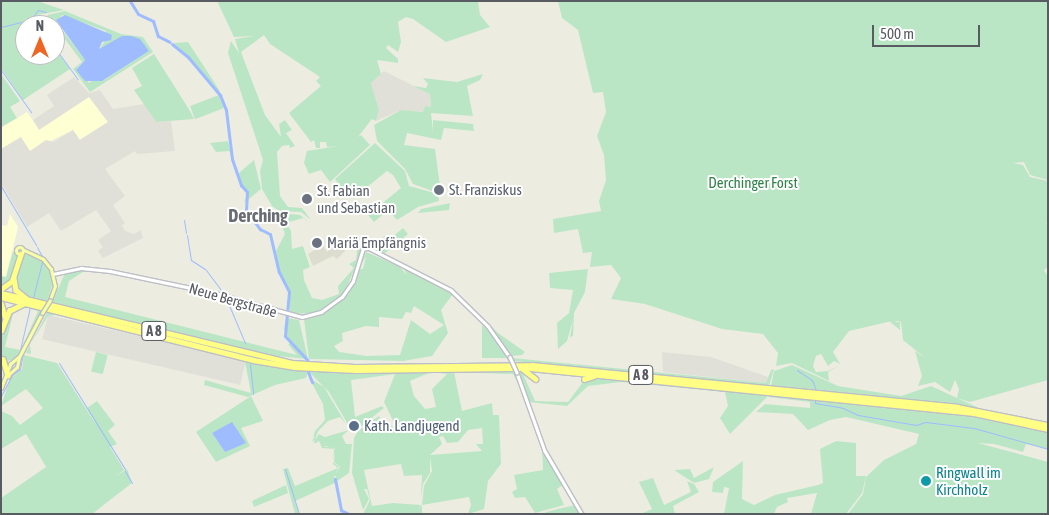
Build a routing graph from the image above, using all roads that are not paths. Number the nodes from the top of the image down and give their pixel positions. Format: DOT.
graph roads {
  1 [pos="21,253"];
  2 [pos="51,269"];
  3 [pos="58,273"];
  4 [pos="53,274"];
  5 [pos="14,277"];
  6 [pos="54,281"];
  7 [pos="1,289"];
  8 [pos="1,295"];
  9 [pos="1,302"];
  10 [pos="31,302"];
  11 [pos="5,317"];
  12 [pos="1,331"];
  13 [pos="19,356"];
  14 [pos="2,358"];
  15 [pos="13,365"];
  16 [pos="517,367"];
  17 [pos="8,375"];
  18 [pos="600,375"];
  19 [pos="536,379"];
  20 [pos="584,379"];
  21 [pos="1,388"];
  22 [pos="1048,427"];
  23 [pos="582,514"];
  1 -- 2 [label="main road"];
  1 -- 5 [label="highway"];
  2 -- 3 [label="main road"];
  2 -- 4 [label="main road"];
  3 -- 4 [label="main road, Neue Bergstraße"];
  3 -- 6 [label="main road"];
  3 -- 23 [label="main road, Neue Bergstraße, bridge"];
  4 -- 6 [label="main road"];
  5 -- 7 [label="highway"];
  5 -- 10 [label="highway"];
  6 -- 13 [label="main road, bridge"];
  8 -- 10 [label="highway, A 8"];
  9 -- 11 [label="highway"];
  10 -- 11 [label="highway"];
  10 -- 16 [label="highway, A 8"];
  10 -- 22 [label="highway, A 8"];
  11 -- 12 [label="highway"];
  13 -- 15 [label="main road"];
  13 -- 17 [label="main road"];
  14 -- 15 [label="highway"];
  14 -- 17 [label="highway"];
  15 -- 17 [label="main road"];
  16 -- 18 [label="highway, A 8"];
  16 -- 19 [label="highway"];
  17 -- 21 [label="main road"];
  18 -- 20 [label="highway"];
  18 -- 22 [label="highway, A 8"];
}
